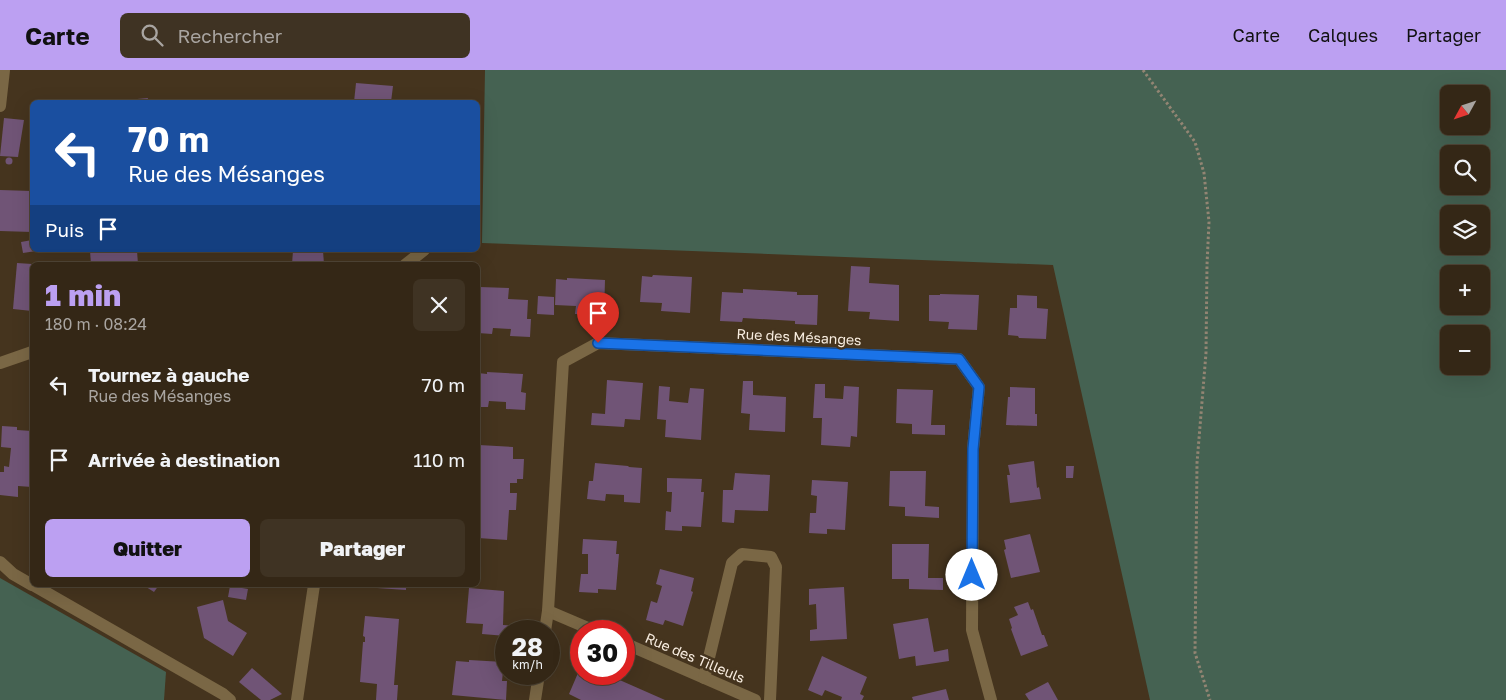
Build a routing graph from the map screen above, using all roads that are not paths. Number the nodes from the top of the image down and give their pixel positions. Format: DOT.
graph roads {
  1 [pos="4,70"];
  2 [pos="0,106"];
  3 [pos="421,252"];
  4 [pos="409,262"];
  5 [pos="30,353"];
  6 [pos="0,363"];
  7 [pos="0,562"];
  8 [pos="30,583"];
  9 [pos="36,587"];
  10 [pos="314,587"];
  11 [pos="548,611"];
  12 [pos="547,620"];
  13 [pos="570,620"];
  14 [pos="635,649"];
  15 [pos="704,678"];
  16 [pos="537,685"];
  17 [pos="230,700"];
  18 [pos="297,700"];
  19 [pos="535,700"];
  20 [pos="755,700"];
  21 [pos="770,700"];
  22 [pos="991,700"];
  1 -- 2 [label="street"];
  3 -- 4 [label="street"];
  5 -- 6 [label="street"];
  7 -- 8 [label="street"];
  9 -- 17 [label="street"];
  10 -- 18 [label="street"];
  11 -- 12 [label="street, Rue des Mésanges"];
  11 -- 13 [label="street"];
  11 -- 22 [label="street, Rue des Mésanges"];
  14 -- 15 [label="street, Rue des Tilleuls"];
  15 -- 20 [label="street, Rue des Tilleuls"];
  15 -- 21 [label="street"];
  16 -- 19 [label="street"];
}
